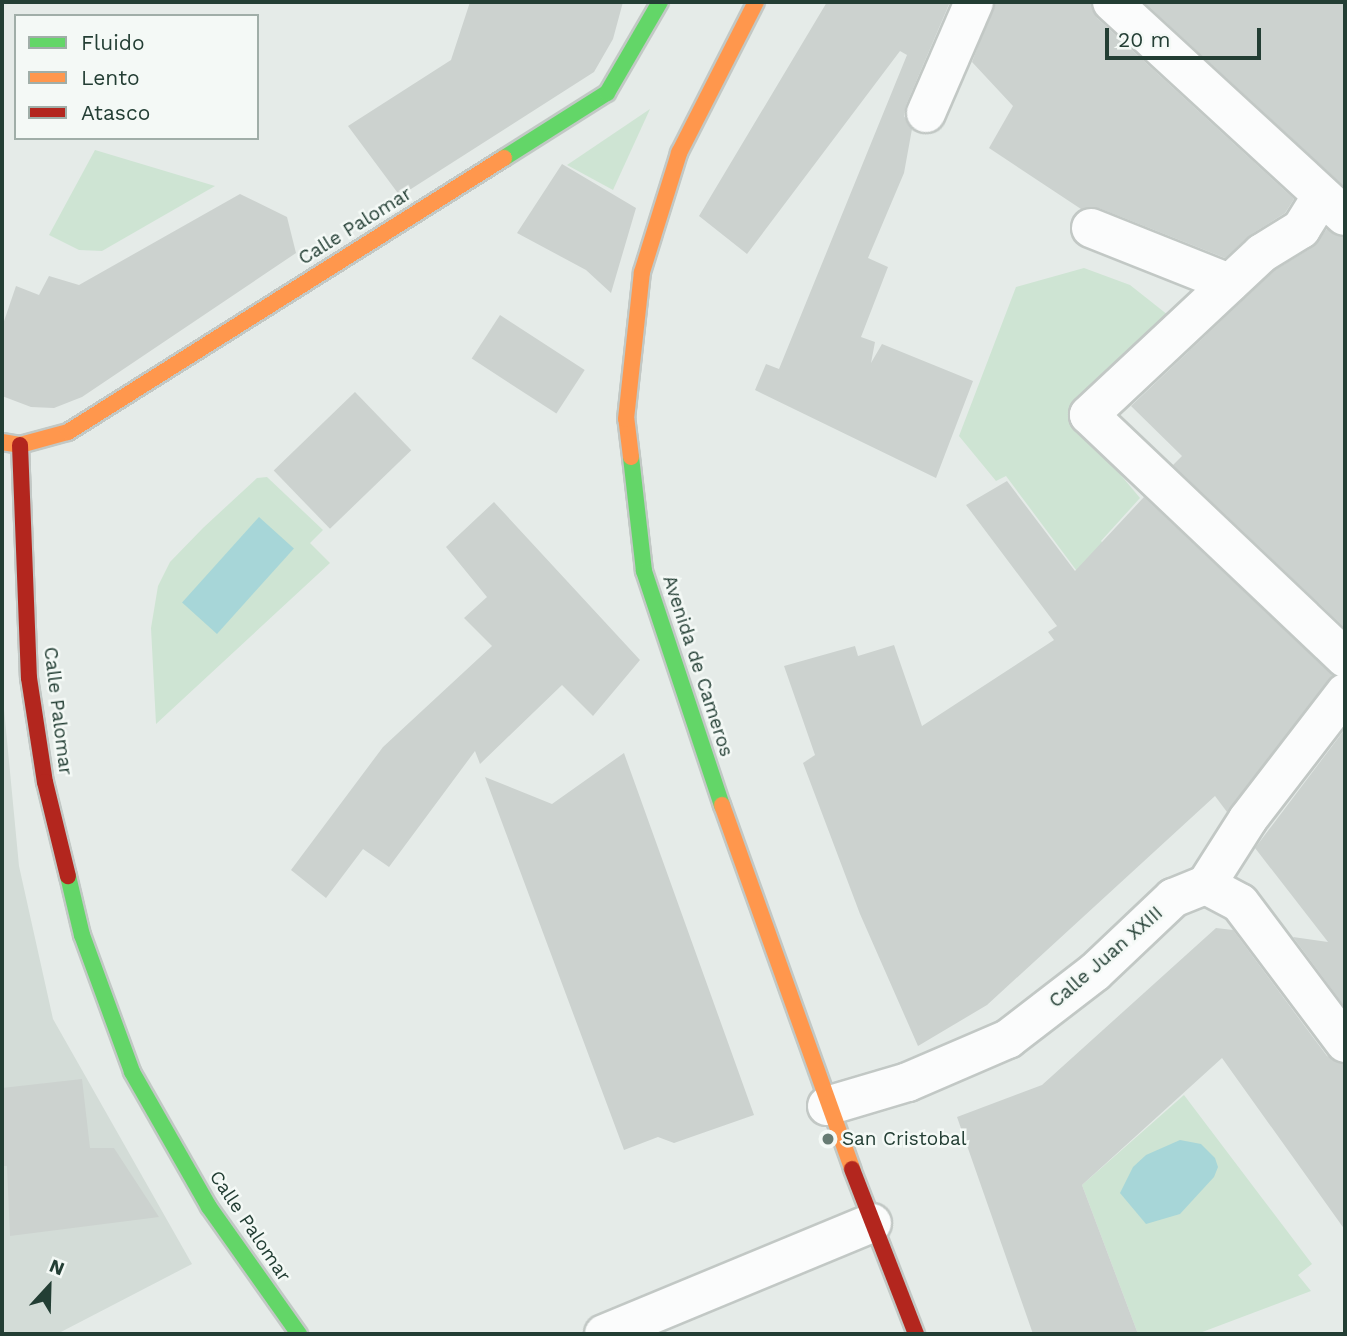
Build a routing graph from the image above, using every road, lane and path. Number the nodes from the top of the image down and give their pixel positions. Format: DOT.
graph roads {
  1 [pos="660,2"];
  2 [pos="756,2"];
  3 [pos="974,2"];
  4 [pos="1112,2"];
  5 [pos="926,113"];
  6 [pos="1333,207"];
  7 [pos="1091,229"];
  8 [pos="1229,283"];
  9 [pos="2,442"];
  10 [pos="20,445"];
  11 [pos="1345,658"];
  12 [pos="1345,693"];
  13 [pos="1206,885"];
  14 [pos="1345,1043"];
  15 [pos="827,1105"];
  16 [pos="872,1223"];
  17 [pos="299,1334"];
  18 [pos="604,1334"];
  19 [pos="916,1334"];
  1 -- 10 [label="street, Calle Palomar"];
  2 -- 15 [label="street, Avenida de Cameros"];
  3 -- 5 [label="street"];
  4 -- 6 [label="street"];
  6 -- 8 [label="street"];
  7 -- 8 [label="street"];
  8 -- 11 [label="street"];
  9 -- 10 [label="street"];
  10 -- 17 [label="street, Calle Palomar"];
  12 -- 13 [label="street"];
  13 -- 14 [label="street"];
  13 -- 15 [label="street, Calle Juan XXIII"];
  15 -- 16 [label="street, Avenida de Cameros"];
  16 -- 18 [label="street"];
  16 -- 19 [label="street, Avenida de Cameros"];
}
